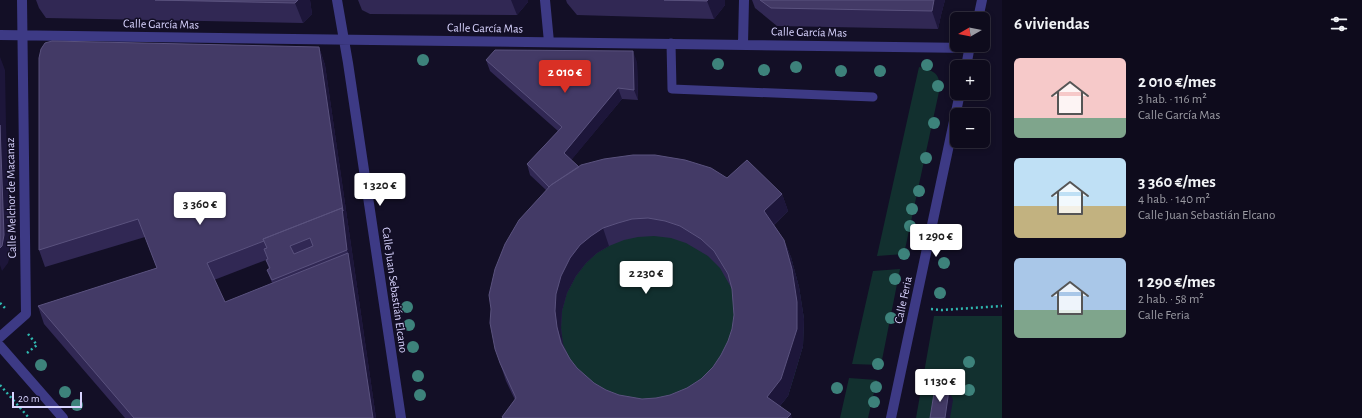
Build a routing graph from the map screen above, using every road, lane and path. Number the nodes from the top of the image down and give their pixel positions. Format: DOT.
graph roads {
  1 [pos="22,0"];
  2 [pos="337,0"];
  3 [pos="545,0"];
  4 [pos="744,0"];
  5 [pos="982,0"];
  6 [pos="979,12"];
  7 [pos="0,35"];
  8 [pos="22,36"];
  9 [pos="344,39"];
  10 [pos="549,42"];
  11 [pos="670,43"];
  12 [pos="743,44"];
  13 [pos="950,46"];
  14 [pos="873,97"];
  15 [pos="959,100"];
  16 [pos="915,306"];
  17 [pos="1002,306"];
  18 [pos="0,337"];
  19 [pos="0,346"];
  20 [pos="0,385"];
  21 [pos="28,418"];
  22 [pos="63,418"];
  23 [pos="401,418"];
  24 [pos="891,418"];
  1 -- 8 [label="street, Calle Melchor de Macanaz"];
  2 -- 9 [label="street, Calle Juan Sebastián Elcano"];
  3 -- 10 [label="street"];
  4 -- 12 [label="street"];
  5 -- 6 [label="street"];
  7 -- 8 [label="street, Calle García Mas"];
  8 -- 9 [label="street, Calle García Mas"];
  8 -- 18 [label="street, Calle Melchor de Macanaz"];
  9 -- 10 [label="street, Calle García Mas"];
  9 -- 23 [label="street, Calle Juan Sebastián Elcano"];
  10 -- 11 [label="street, Calle García Mas"];
  11 -- 12 [label="street, Calle García Mas"];
  11 -- 14 [label="lane"];
  12 -- 13 [label="street, Calle García Mas"];
  15 -- 16 [label="street, Calle Feria"];
  16 -- 17 [label="path"];
  16 -- 24 [label="street, Calle Feria"];
  19 -- 22 [label="street"];
  20 -- 21 [label="path"];
}
